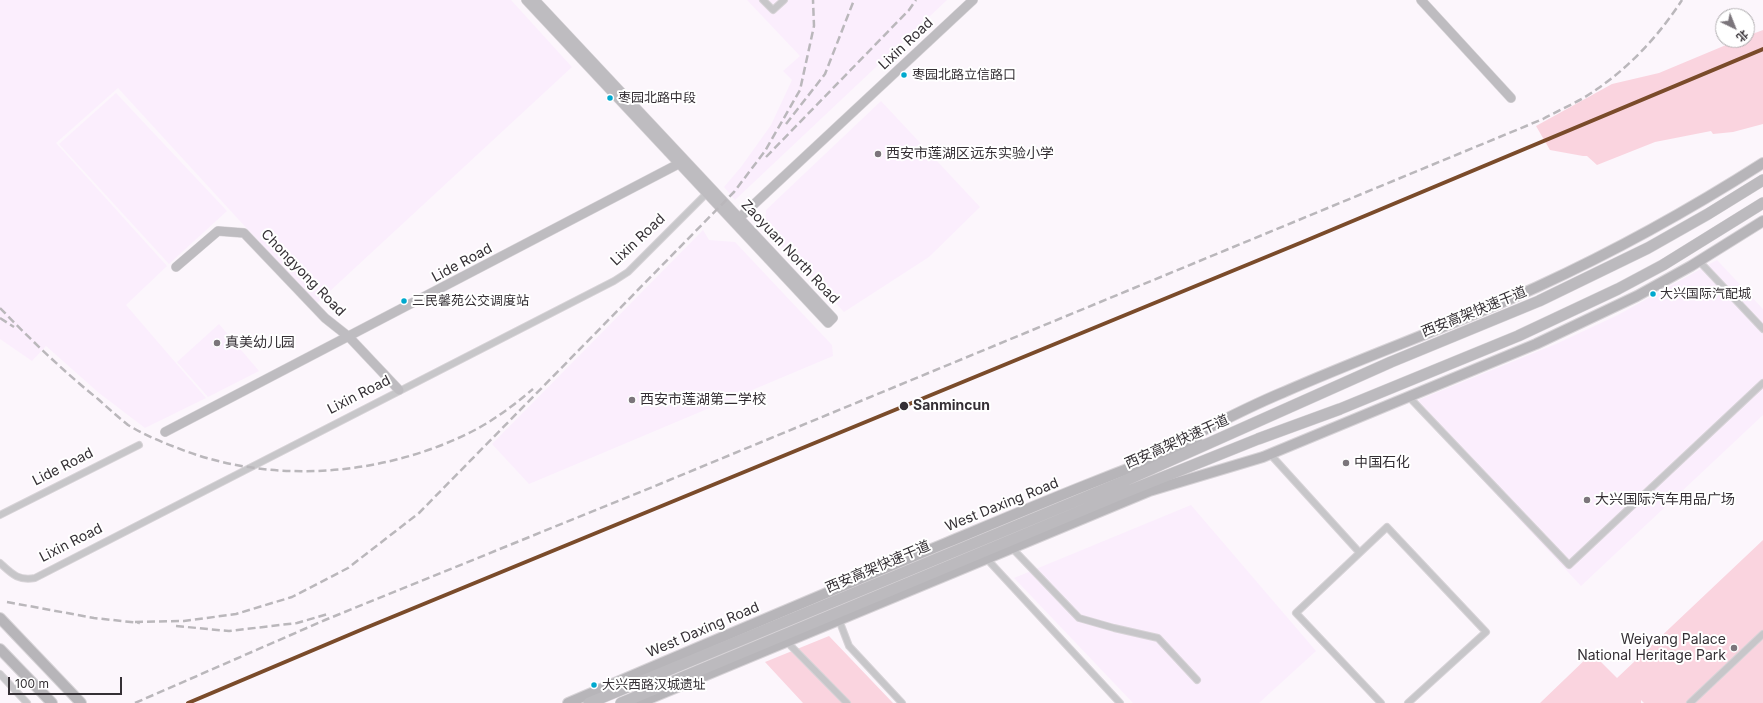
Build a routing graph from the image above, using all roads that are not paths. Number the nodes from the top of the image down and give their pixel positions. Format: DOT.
graph roads {
  1 [pos="526,0"];
  2 [pos="535,0"];
  3 [pos="763,0"];
  4 [pos="784,0"];
  5 [pos="973,0"];
  6 [pos="1421,0"];
  7 [pos="1511,98"];
  8 [pos="682,162"];
  9 [pos="1763,163"];
  10 [pos="1763,180"];
  11 [pos="708,191"];
  12 [pos="1763,203"];
  13 [pos="736,220"];
  14 [pos="1763,221"];
  15 [pos="1699,261"];
  16 [pos="176,267"];
  17 [pos="1763,329"];
  18 [pos="349,337"];
  19 [pos="1763,383"];
  20 [pos="399,390"];
  21 [pos="1409,397"];
  22 [pos="1251,425"];
  23 [pos="165,432"];
  24 [pos="1258,439"];
  25 [pos="139,445"];
  26 [pos="1270,454"];
  27 [pos="1139,464"];
  28 [pos="1124,487"];
  29 [pos="1146,492"];
  30 [pos="0,515"];
  31 [pos="1012,548"];
  32 [pos="1359,552"];
  33 [pos="986,558"];
  34 [pos="0,562"];
  35 [pos="0,618"];
  36 [pos="839,620"];
  37 [pos="1763,634"];
  38 [pos="787,642"];
  39 [pos="0,649"];
  40 [pos="0,674"];
  41 [pos="1198,680"];
  42 [pos="27,703"];
  43 [pos="52,703"];
  44 [pos="81,703"];
  45 [pos="568,703"];
  46 [pos="589,703"];
  47 [pos="621,703"];
  48 [pos="639,703"];
  49 [pos="847,703"];
  50 [pos="902,703"];
  51 [pos="1120,703"];
  52 [pos="1381,703"];
  53 [pos="1408,703"];
  54 [pos="1690,703"];
  1 -- 8 [label="street, Zaoyuan North Road"];
  2 -- 8 [label="street, Zaoyuan North Road"];
  3 -- 4 [label="street"];
  5 -- 13 [label="street, Lixin Road"];
  6 -- 7 [label="street"];
  8 -- 11 [label="street, Zaoyuan North Road"];
  8 -- 18 [label="street, Lide Road"];
  9 -- 27 [label="main road"];
  10 -- 22 [label="highway, 西安高架快速干道"];
  11 -- 13 [label="street, Zaoyuan North Road"];
  11 -- 20 [label="street, Lixin Road"];
  12 -- 24 [label="highway, 西安高架快速干道"];
  13 -- 13 [label="street, Zaoyuan North Road"];
  14 -- 15 [label="main road"];
  15 -- 17 [label="street"];
  15 -- 21 [label="main road"];
  16 -- 18 [label="street, Chongyong Road"];
  18 -- 20 [label="street, Chongyong Road"];
  18 -- 23 [label="street, Lide Road"];
  19 -- 21 [label="street"];
  20 -- 34 [label="street, Lixin Road"];
  21 -- 26 [label="main road"];
  22 -- 27 [label="main road, West Daxing Road"];
  22 -- 28 [label="highway, 西安高架快速干道"];
  24 -- 28 [label="highway, 西安高架快速干道"];
  24 -- 29 [label="main road"];
  25 -- 30 [label="street, Lide Road"];
  26 -- 29 [label="main road"];
  26 -- 32 [label="street"];
  27 -- 45 [label="main road, West Daxing Road"];
  28 -- 46 [label="highway, 西安高架快速干道"];
  28 -- 47 [label="highway, 西安高架快速干道"];
  29 -- 31 [label="main road"];
  31 -- 33 [label="main road"];
  31 -- 41 [label="street"];
  32 -- 52 [label="street"];
  32 -- 53 [label="street"];
  33 -- 36 [label="main road"];
  33 -- 51 [label="street"];
  35 -- 44 [label="main road"];
  36 -- 38 [label="main road"];
  36 -- 50 [label="street"];
  37 -- 54 [label="street"];
  38 -- 48 [label="main road"];
  38 -- 49 [label="street"];
  39 -- 43 [label="main road"];
  40 -- 42 [label="street"];
}
